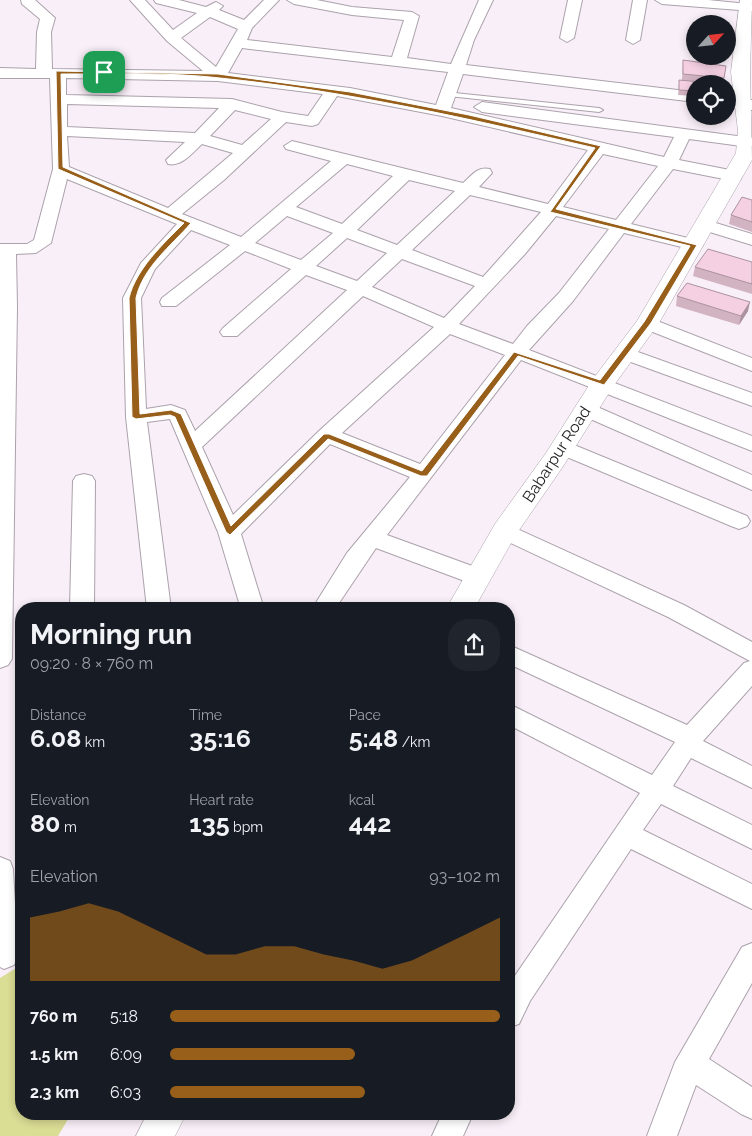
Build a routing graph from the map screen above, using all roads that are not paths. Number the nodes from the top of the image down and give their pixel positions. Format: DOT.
graph roads {
  1 [pos="137,0"];
  2 [pos="161,0"];
  3 [pos="222,0"];
  4 [pos="272,0"];
  5 [pos="294,0"];
  6 [pos="486,0"];
  7 [pos="575,0"];
  8 [pos="640,0"];
  9 [pos="662,0"];
  10 [pos="27,1"];
  11 [pos="749,9"];
  12 [pos="210,12"];
  13 [pos="246,26"];
  14 [pos="172,38"];
  15 [pos="566,38"];
  16 [pos="632,40"];
  17 [pos="237,43"];
  18 [pos="747,54"];
  19 [pos="398,63"];
  20 [pos="457,69"];
  21 [pos="0,73"];
  22 [pos="51,73"];
  23 [pos="218,76"];
  24 [pos="333,91"];
  25 [pos="686,96"];
  26 [pos="58,99"];
  27 [pos="445,102"];
  28 [pos="232,104"];
  29 [pos="741,104"];
  30 [pos="599,110"];
  31 [pos="282,117"];
  32 [pos="58,131"];
  33 [pos="684,132"];
  34 [pos="199,138"];
  35 [pos="749,142"];
  36 [pos="292,146"];
  37 [pos="599,147"];
  38 [pos="245,151"];
  39 [pos="343,159"];
  40 [pos="174,160"];
  41 [pos="668,162"];
  42 [pos="61,170"];
  43 [pos="484,173"];
  44 [pos="405,174"];
  45 [pos="734,176"];
  46 [pos="467,188"];
  47 [pos="284,209"];
  48 [pos="552,210"];
  49 [pos="179,219"];
  50 [pos="706,225"];
  51 [pos="620,226"];
  52 [pos="344,232"];
  53 [pos="752,240"];
  54 [pos="243,244"];
  55 [pos="694,245"];
  56 [pos="3,249"];
  57 [pos="398,251"];
  58 [pos="304,267"];
  59 [pos="486,284"];
  60 [pos="358,288"];
  61 [pos="169,302"];
  62 [pos="647,323"];
  63 [pos="447,326"];
  64 [pos="230,332"];
  65 [pos="516,353"];
  66 [pos="624,353"];
  67 [pos="752,365"];
  68 [pos="602,384"];
  69 [pos="752,400"];
  70 [pos="586,409"];
  71 [pos="136,417"];
  72 [pos="327,436"];
  73 [pos="752,444"];
  74 [pos="192,445"];
  75 [pos="562,447"];
  76 [pos="424,474"];
  77 [pos="2,480"];
  78 [pos="84,481"];
  79 [pos="752,483"];
  80 [pos="739,520"];
  81 [pos="504,531"];
  82 [pos="230,532"];
  83 [pos="372,538"];
  84 [pos="478,577"];
  85 [pos="82,602"];
  86 [pos="158,602"];
  87 [pos="251,602"];
  88 [pos="327,602"];
  89 [pos="464,602"];
  90 [pos="752,653"];
  91 [pos="515,657"];
  92 [pos="0,659"];
  93 [pos="752,670"];
  94 [pos="515,717"];
  95 [pos="688,741"];
  96 [pos="752,778"];
  97 [pos="657,788"];
  98 [pos="626,834"];
  99 [pos="752,838"];
  100 [pos="0,868"];
  101 [pos="752,897"];
  102 [pos="8,954"];
  103 [pos="752,956"];
  104 [pos="515,1002"];
  105 [pos="691,1064"];
  106 [pos="752,1104"];
  107 [pos="164,1120"];
  108 [pos="455,1120"];
  109 [pos="155,1136"];
  110 [pos="447,1136"];
  111 [pos="662,1136"];
  1 -- 14 [label="street"];
  2 -- 12 [label="street"];
  3 -- 12 [label="street"];
  4 -- 13 [label="street"];
  5 -- 19 [label="street"];
  6 -- 20 [label="street"];
  7 -- 15 [label="street"];
  8 -- 16 [label="street"];
  9 -- 11 [label="street"];
  10 -- 22 [label="street"];
  11 -- 18 [label="street, Babarpur Road"];
  12 -- 13 [label="street"];
  12 -- 14 [label="street"];
  13 -- 17 [label="street"];
  14 -- 23 [label="street"];
  17 -- 19 [label="street"];
  17 -- 23 [label="street"];
  18 -- 29 [label="street, Babarpur Road"];
  19 -- 20 [label="street"];
  20 -- 25 [label="street"];
  20 -- 27 [label="street"];
  21 -- 22 [label="street"];
  22 -- 23 [label="street"];
  22 -- 26 [label="street"];
  23 -- 24 [label="street"];
  24 -- 27 [label="street"];
  24 -- 31 [label="street"];
  26 -- 28 [label="street"];
  26 -- 32 [label="street"];
  27 -- 30 [label="lane"];
  27 -- 33 [label="street"];
  27 -- 37 [label="street"];
  28 -- 31 [label="street"];
  28 -- 34 [label="street"];
  29 -- 35 [label="street, Babarpur Road"];
  31 -- 38 [label="street"];
  32 -- 34 [label="street"];
  32 -- 42 [label="street"];
  33 -- 35 [label="street"];
  33 -- 41 [label="street"];
  34 -- 38 [label="street"];
  34 -- 40 [label="street"];
  35 -- 45 [label="street, Babarpur Road"];
  36 -- 39 [label="street"];
  37 -- 41 [label="street"];
  37 -- 48 [label="street"];
  38 -- 49 [label="street"];
  39 -- 44 [label="street"];
  39 -- 47 [label="street"];
  41 -- 45 [label="street"];
  41 -- 51 [label="street"];
  42 -- 49 [label="street"];
  42 -- 56 [label="street"];
  43 -- 46 [label="street"];
  44 -- 46 [label="street"];
  44 -- 52 [label="street"];
  45 -- 50 [label="street, Babarpur Road"];
  46 -- 48 [label="street"];
  46 -- 57 [label="street"];
  47 -- 52 [label="street"];
  47 -- 54 [label="street"];
  48 -- 51 [label="street"];
  48 -- 59 [label="street"];
  49 -- 54 [label="street"];
  49 -- 71 [label="street"];
  50 -- 53 [label="street"];
  50 -- 55 [label="street, Babarpur Road"];
  51 -- 55 [label="street"];
  51 -- 65 [label="street"];
  52 -- 57 [label="street"];
  52 -- 58 [label="street"];
  54 -- 58 [label="street"];
  54 -- 61 [label="street"];
  55 -- 62 [label="street, Babarpur Road"];
  56 -- 77 [label="street"];
  57 -- 59 [label="street"];
  57 -- 60 [label="street"];
  58 -- 60 [label="street"];
  58 -- 64 [label="street"];
  59 -- 63 [label="street"];
  60 -- 63 [label="street"];
  60 -- 74 [label="street"];
  62 -- 66 [label="street, Babarpur Road"];
  62 -- 67 [label="street"];
  63 -- 65 [label="street"];
  63 -- 72 [label="street"];
  65 -- 68 [label="street"];
  65 -- 76 [label="street"];
  66 -- 68 [label="street, Babarpur Road"];
  66 -- 69 [label="street"];
  68 -- 70 [label="street, Babarpur Road"];
  68 -- 73 [label="street"];
  70 -- 75 [label="street, Babarpur Road"];
  70 -- 79 [label="street"];
  71 -- 74 [label="street"];
  71 -- 86 [label="street"];
  72 -- 76 [label="street"];
  72 -- 82 [label="street"];
  74 -- 82 [label="street"];
  75 -- 80 [label="street"];
  75 -- 81 [label="street, Babarpur Road"];
  76 -- 83 [label="street"];
  77 -- 92 [label="street"];
  78 -- 85 [label="street"];
  81 -- 84 [label="street, Babarpur Road"];
  81 -- 90 [label="street"];
  82 -- 87 [label="street"];
  83 -- 84 [label="street"];
  83 -- 88 [label="street"];
  84 -- 89 [label="street, Babarpur Road"];
  91 -- 95 [label="street"];
  93 -- 95 [label="street"];
  94 -- 97 [label="street"];
  95 -- 96 [label="street"];
  95 -- 97 [label="street"];
  97 -- 98 [label="street"];
  97 -- 99 [label="street"];
  98 -- 101 [label="street"];
  98 -- 104 [label="street"];
  100 -- 102 [label="street"];
  103 -- 105 [label="street"];
  105 -- 106 [label="street"];
  105 -- 111 [label="street"];
  107 -- 109 [label="street"];
  108 -- 110 [label="street"];
}
